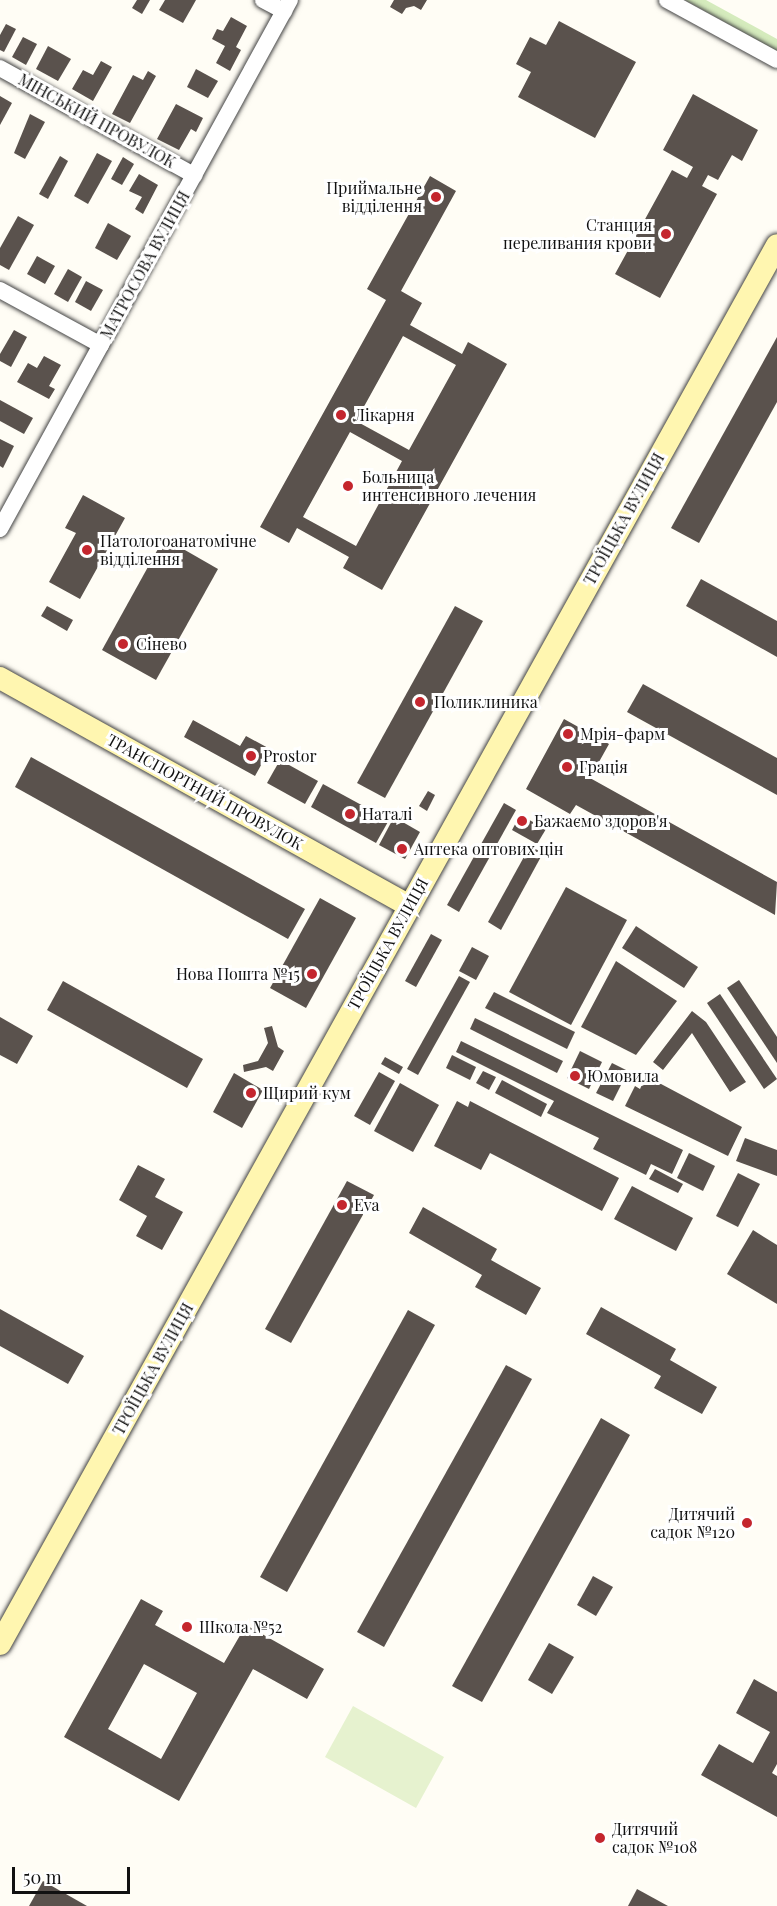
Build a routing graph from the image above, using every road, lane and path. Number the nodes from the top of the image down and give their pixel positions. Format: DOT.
graph roads {
  1 [pos="263,0"];
  2 [pos="667,0"];
  3 [pos="287,6"];
  4 [pos="777,60"];
  5 [pos="0,68"];
  6 [pos="194,175"];
  7 [pos="777,245"];
  8 [pos="0,290"];
  9 [pos="101,345"];
  10 [pos="0,530"];
  11 [pos="0,678"];
  12 [pos="410,906"];
  13 [pos="0,1644"];
  1 -- 3 [label="street"];
  2 -- 4 [label="street"];
  3 -- 6 [label="street, МАТРОСОВА ВУЛИЦЯ"];
  5 -- 6 [label="street, МІНСЬКИЙ ПРОВУЛОК"];
  6 -- 9 [label="street, МАТРОСОВА ВУЛИЦЯ"];
  7 -- 12 [label="street, ТРОЇЦЬКА ВУЛИЦЯ"];
  8 -- 9 [label="street"];
  9 -- 10 [label="street, МАТРОСОВА ВУЛИЦЯ"];
  11 -- 12 [label="street, ТРАНСПОРТНИЙ ПРОВУЛОК"];
  12 -- 13 [label="street, ТРОЇЦЬКА ВУЛИЦЯ"];
}
